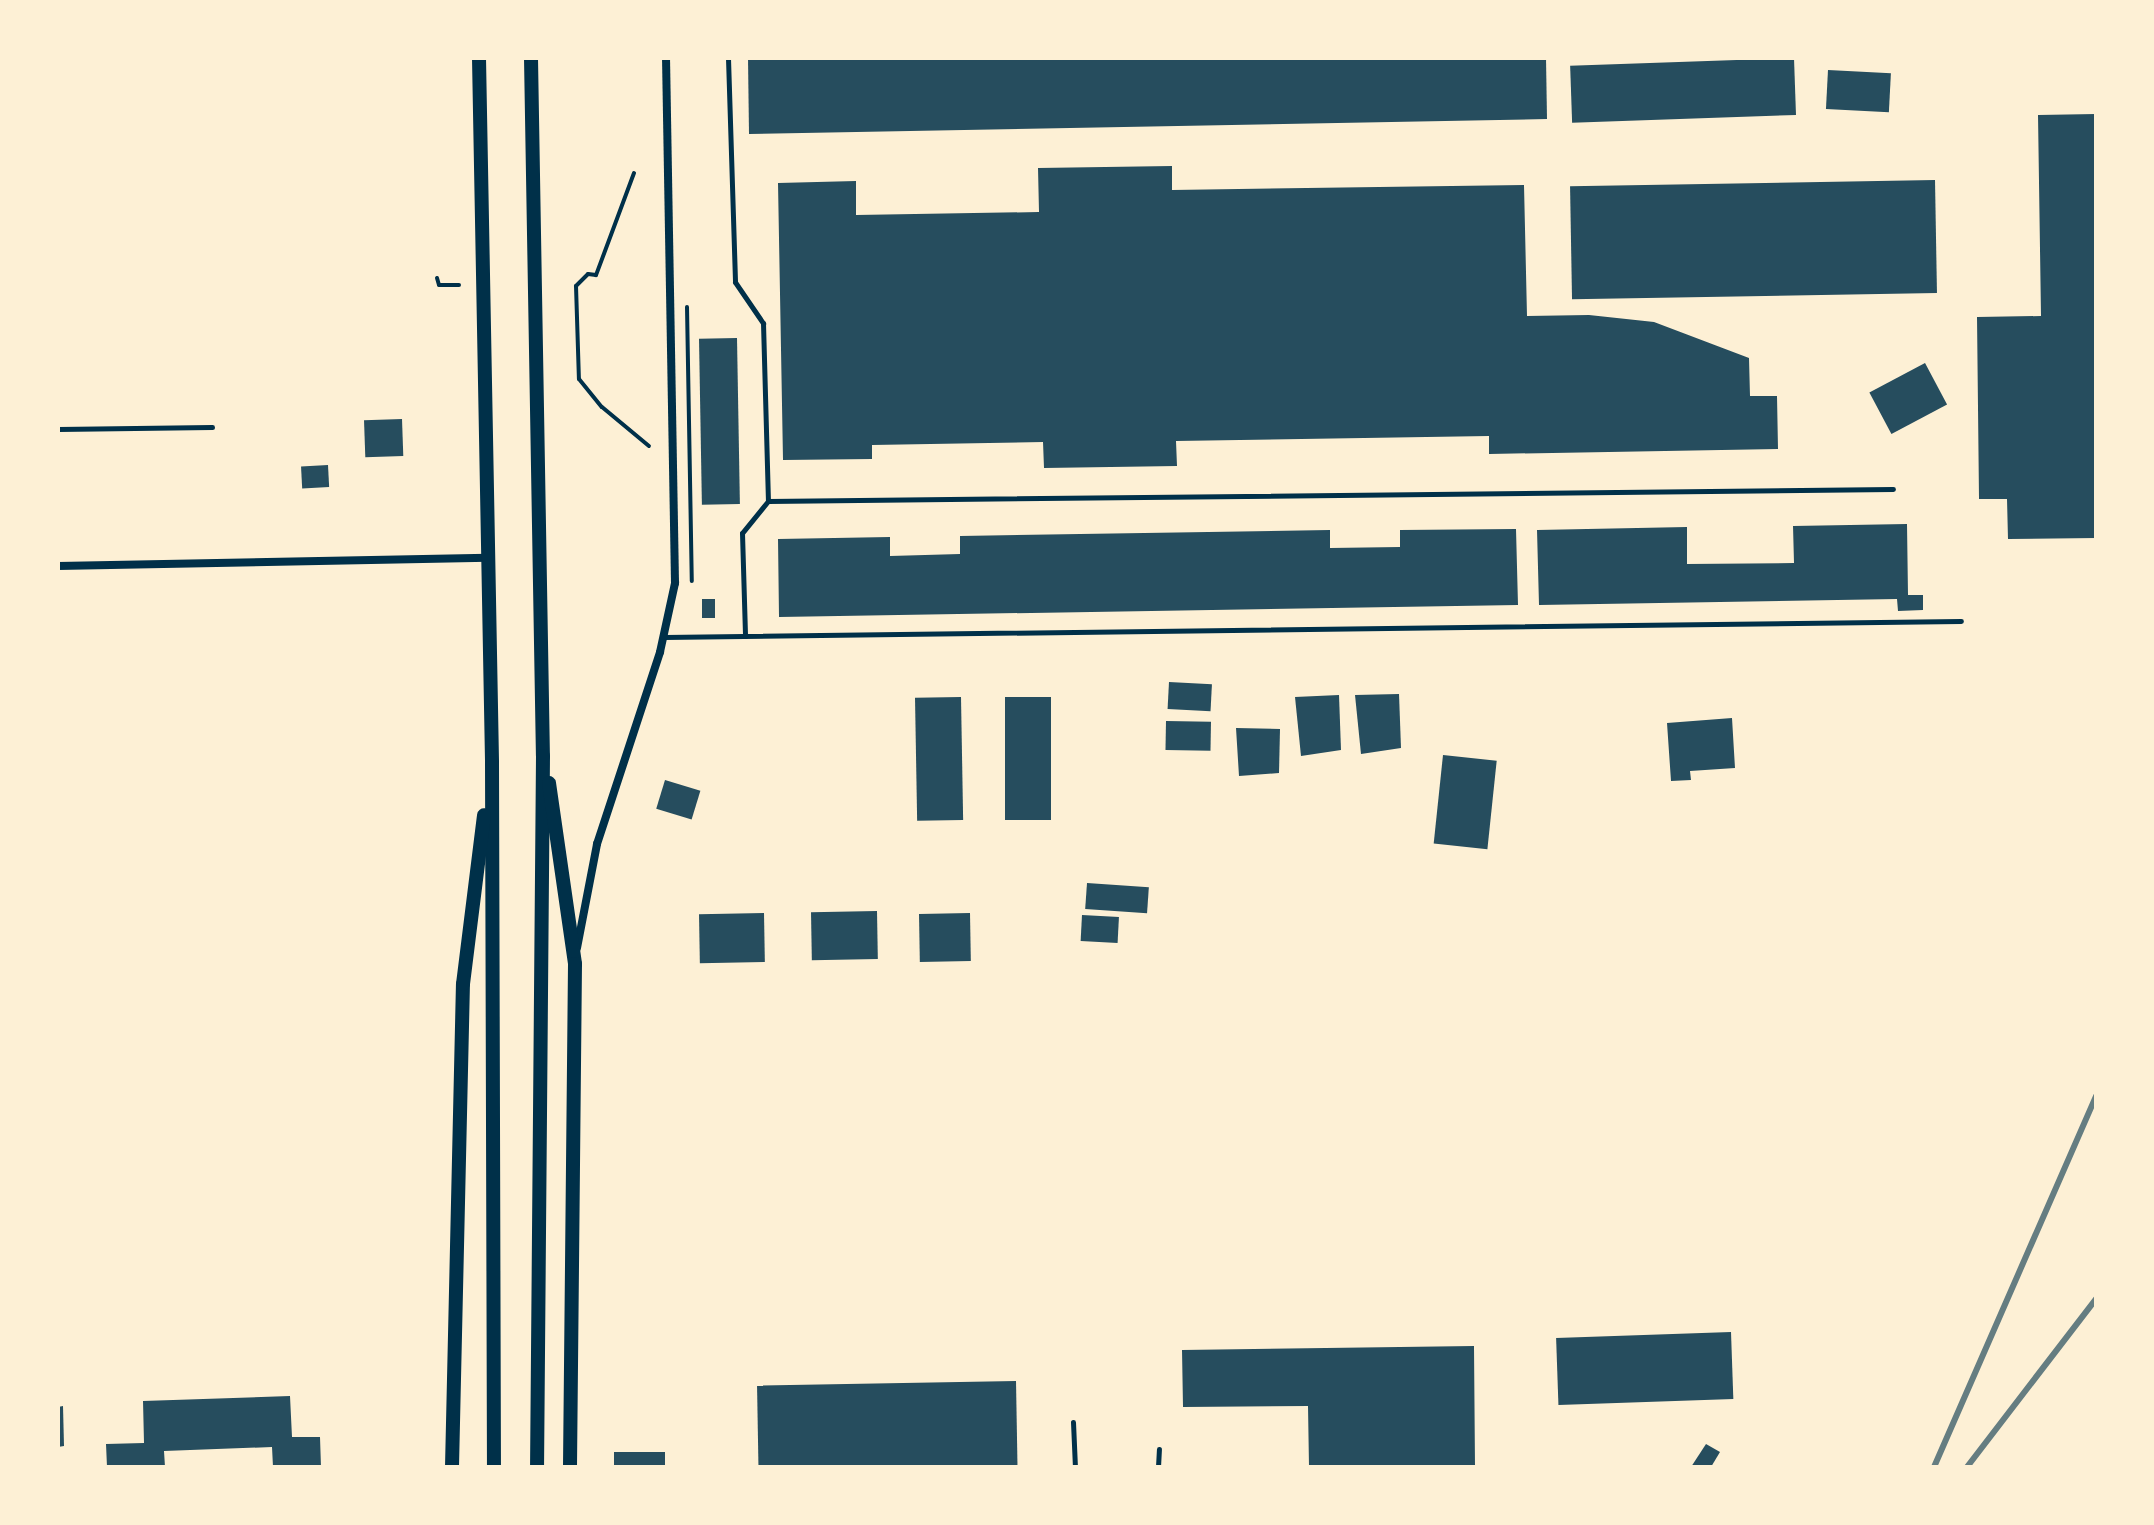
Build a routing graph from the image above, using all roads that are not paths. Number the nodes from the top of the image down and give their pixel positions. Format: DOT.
graph roads {
  1 [pos="479,58"];
  2 [pos="531,58"];
  3 [pos="666,58"];
  4 [pos="728,58"];
  5 [pos="212,427"];
  6 [pos="58,429"];
  7 [pos="1893,489"];
  8 [pos="768,501"];
  9 [pos="488,558"];
  10 [pos="58,566"];
  11 [pos="1961,621"];
  12 [pos="745,636"];
  13 [pos="664,637"];
  14 [pos="543,756"];
  15 [pos="492,763"];
  16 [pos="575,964"];
  17 [pos="1073,1422"];
  18 [pos="1159,1449"];
  19 [pos="452,1467"];
  20 [pos="494,1467"];
  21 [pos="537,1467"];
  22 [pos="570,1467"];
  23 [pos="1075,1467"];
  24 [pos="1158,1467"];
  1 -- 9 [label="main road"];
  2 -- 14 [label="main road"];
  3 -- 13 [label="street"];
  4 -- 8 [label="lane"];
  5 -- 6 [label="lane"];
  7 -- 8 [label="lane"];
  8 -- 12 [label="lane"];
  9 -- 10 [label="street"];
  9 -- 15 [label="main road"];
  11 -- 12 [label="lane"];
  12 -- 13 [label="lane"];
  13 -- 16 [label="street"];
  14 -- 16 [label="main road"];
  14 -- 21 [label="main road"];
  15 -- 19 [label="main road"];
  15 -- 20 [label="main road"];
  16 -- 22 [label="main road"];
  17 -- 23 [label="lane"];
  18 -- 24 [label="lane"];
}
